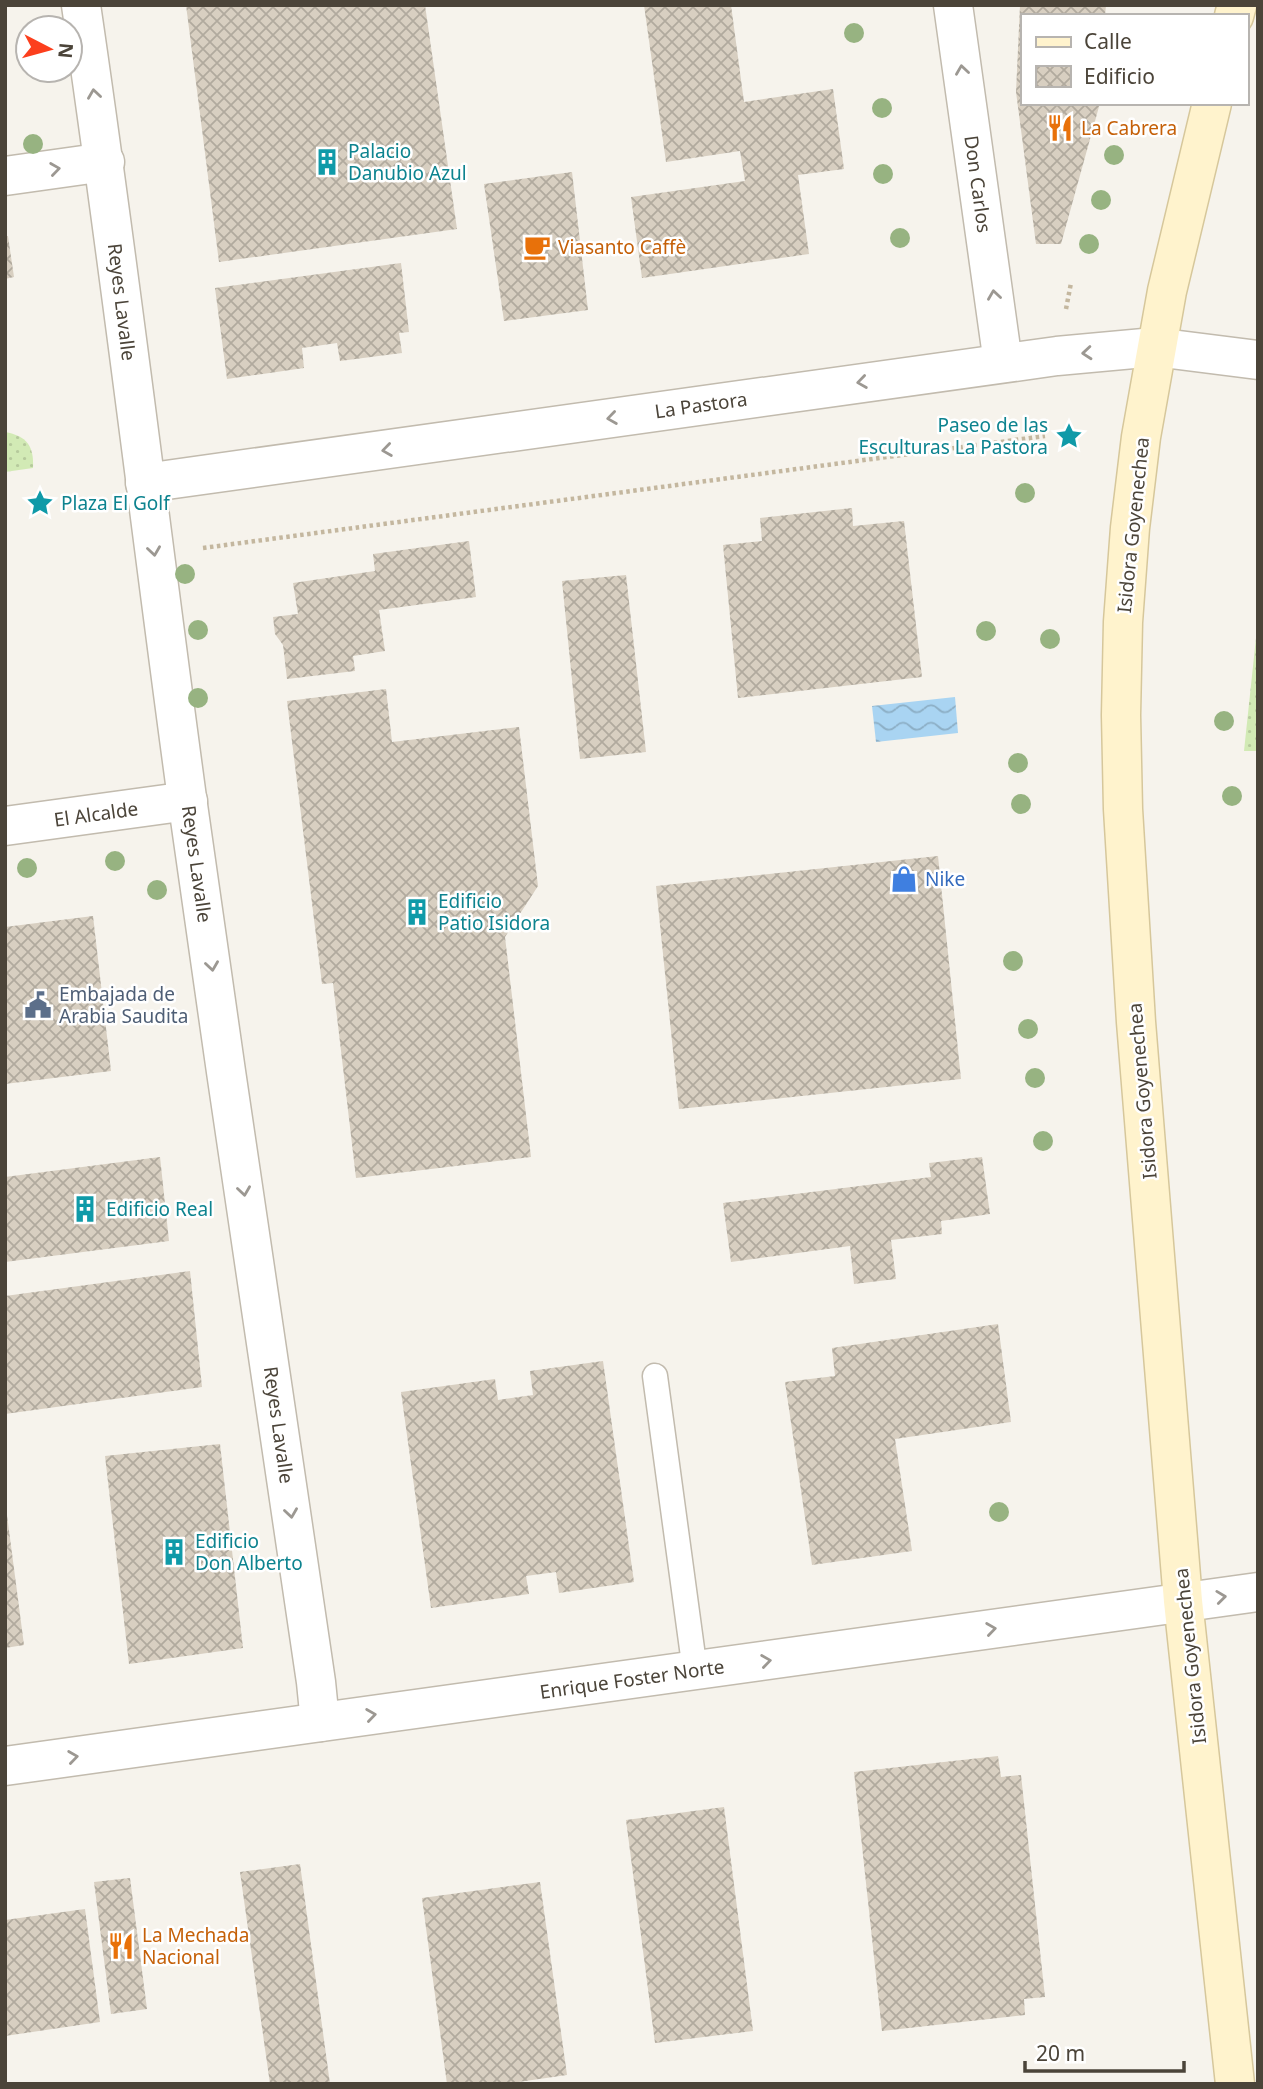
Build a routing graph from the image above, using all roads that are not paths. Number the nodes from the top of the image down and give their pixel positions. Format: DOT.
graph roads {
  1 [pos="81,5"];
  2 [pos="953,5"];
  3 [pos="1212,105"];
  4 [pos="105,162"];
  5 [pos="5,176"];
  6 [pos="1155,347"];
  7 [pos="1258,360"];
  8 [pos="1003,363"];
  9 [pos="145,483"];
  10 [pos="188,801"];
  11 [pos="5,826"];
  12 [pos="655,1376"];
  13 [pos="1258,1592"];
  14 [pos="1183,1601"];
  15 [pos="695,1671"];
  16 [pos="320,1722"];
  17 [pos="5,1766"];
  18 [pos="1235,2084"];
  4 -- 1 [label="street, Reyes Lavalle, one-way"];
  8 -- 2 [label="street, Don Carlos, one-way"];
  3 -- 6 [label="street, Isidora Goyenechea"];
  5 -- 4 [label="street, one-way"];
  4 -- 9 [label="street, Reyes Lavalle"];
  6 -- 7 [label="street, La Pastora"];
  6 -- 8 [label="street, La Pastora, one-way"];
  6 -- 14 [label="street, Isidora Goyenechea"];
  8 -- 9 [label="street, La Pastora, one-way"];
  9 -- 10 [label="street, Reyes Lavalle, one-way"];
  10 -- 11 [label="street, El Alcalde"];
  10 -- 16 [label="street, Reyes Lavalle, one-way"];
  12 -- 15 [label="lane"];
  14 -- 13 [label="street, Enrique Foster Norte, one-way"];
  15 -- 14 [label="street, Enrique Foster Norte, one-way"];
  14 -- 18 [label="street, Isidora Goyenechea"];
  16 -- 15 [label="street, Enrique Foster Norte, one-way"];
  17 -- 16 [label="street, Enrique Foster Norte, one-way"];
}
